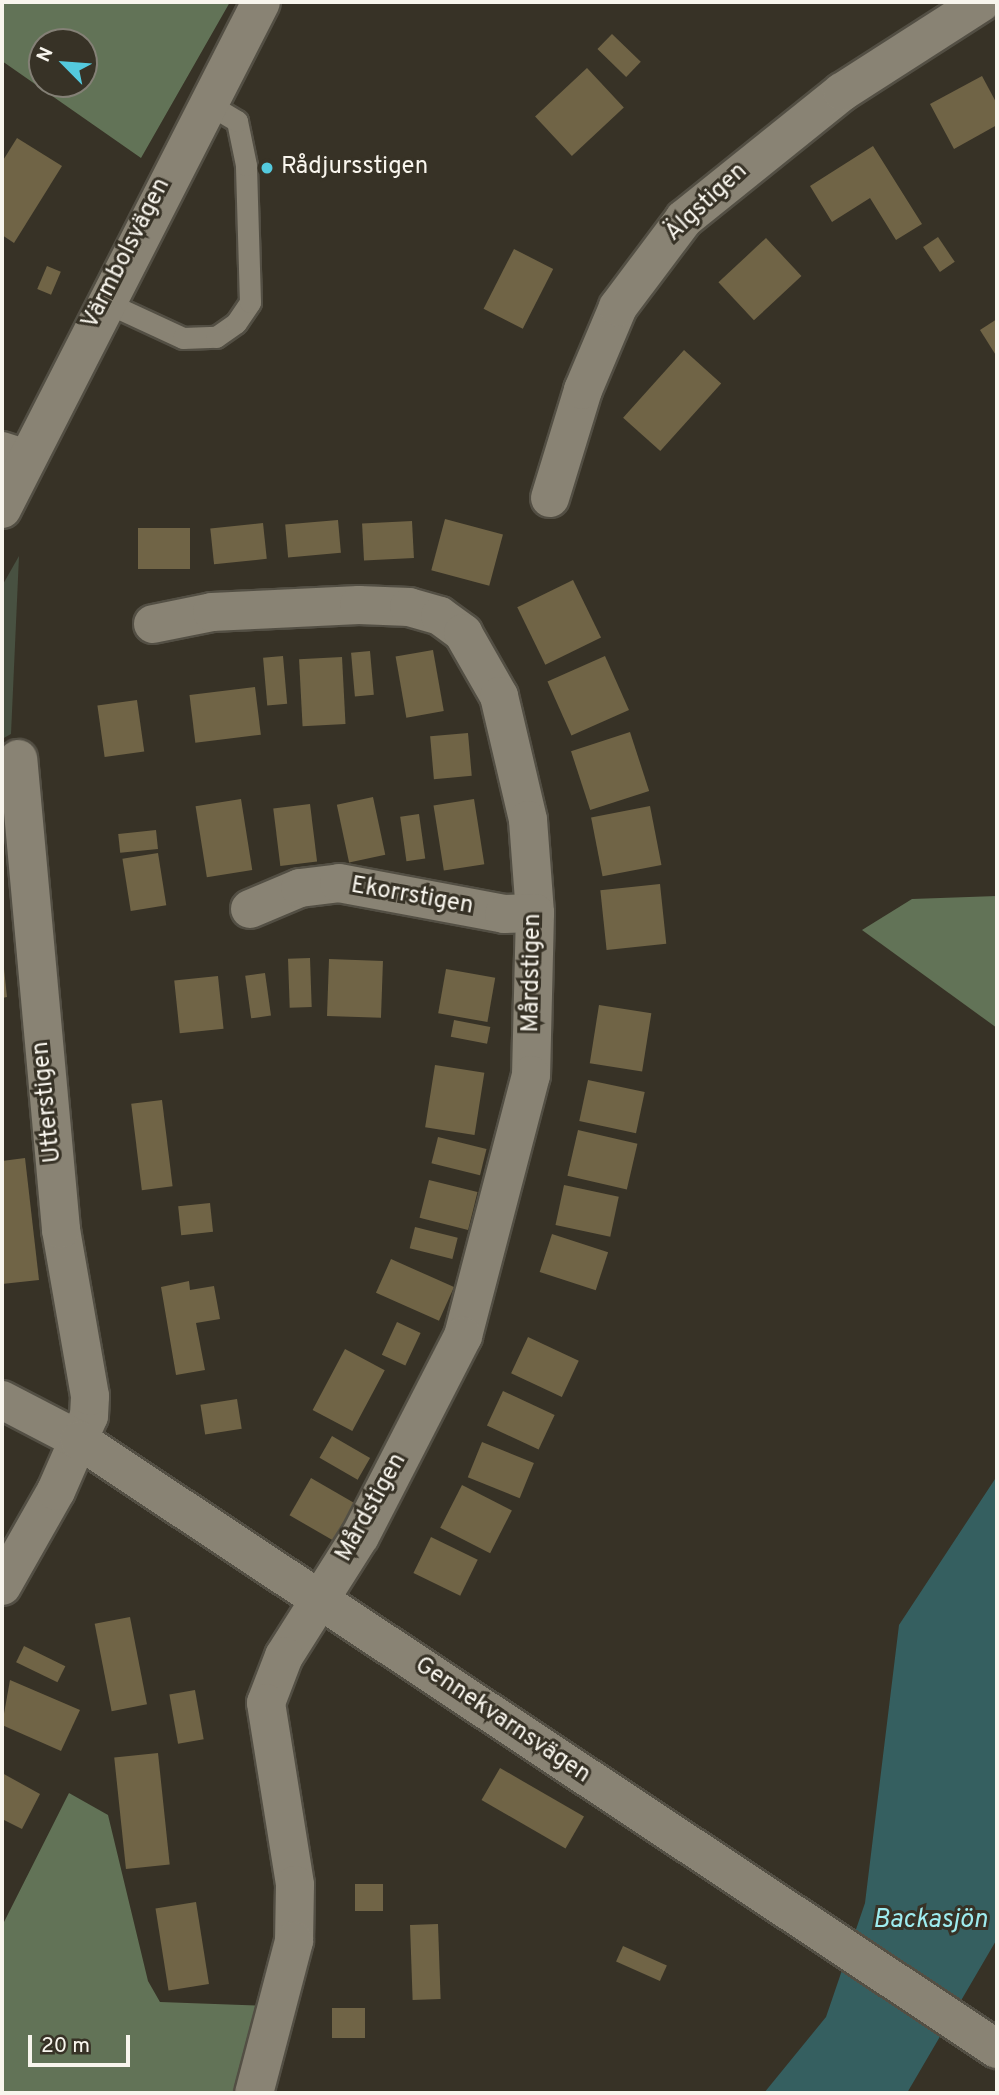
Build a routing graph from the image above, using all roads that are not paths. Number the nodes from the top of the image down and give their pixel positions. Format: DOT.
graph roads {
  1 [pos="261,2"];
  2 [pos="982,2"];
  3 [pos="205,102"];
  4 [pos="103,301"];
  5 [pos="12,454"];
  6 [pos="550,498"];
  7 [pos="2,509"];
  8 [pos="153,624"];
  9 [pos="18,759"];
  10 [pos="250,909"];
  11 [pos="535,913"];
  12 [pos="2,1400"];
  13 [pos="79,1440"];
  14 [pos="2,1586"];
  15 [pos="318,1598"];
  16 [pos="997,2049"];
  17 [pos="254,2093"];
  1 -- 3 [label="street, Värmbolsvägen"];
  2 -- 6 [label="street, Älgstigen"];
  3 -- 4 [label="street, Värmbolsvägen"];
  3 -- 4 [label="lane"];
  4 -- 5 [label="street, Värmbolsvägen"];
  5 -- 7 [label="street, Värmbolsvägen"];
  8 -- 11 [label="street, Mårdstigen"];
  9 -- 13 [label="street, Utterstigen"];
  10 -- 11 [label="street, Ekorrstigen"];
  11 -- 15 [label="street, Mårdstigen"];
  12 -- 13 [label="street, Gennekvarnsvägen"];
  13 -- 14 [label="street, Utterstigen"];
  13 -- 15 [label="street, Gennekvarnsvägen"];
  15 -- 16 [label="street, Gennekvarnsvägen"];
  15 -- 17 [label="street, Mårdstigen"];
}
